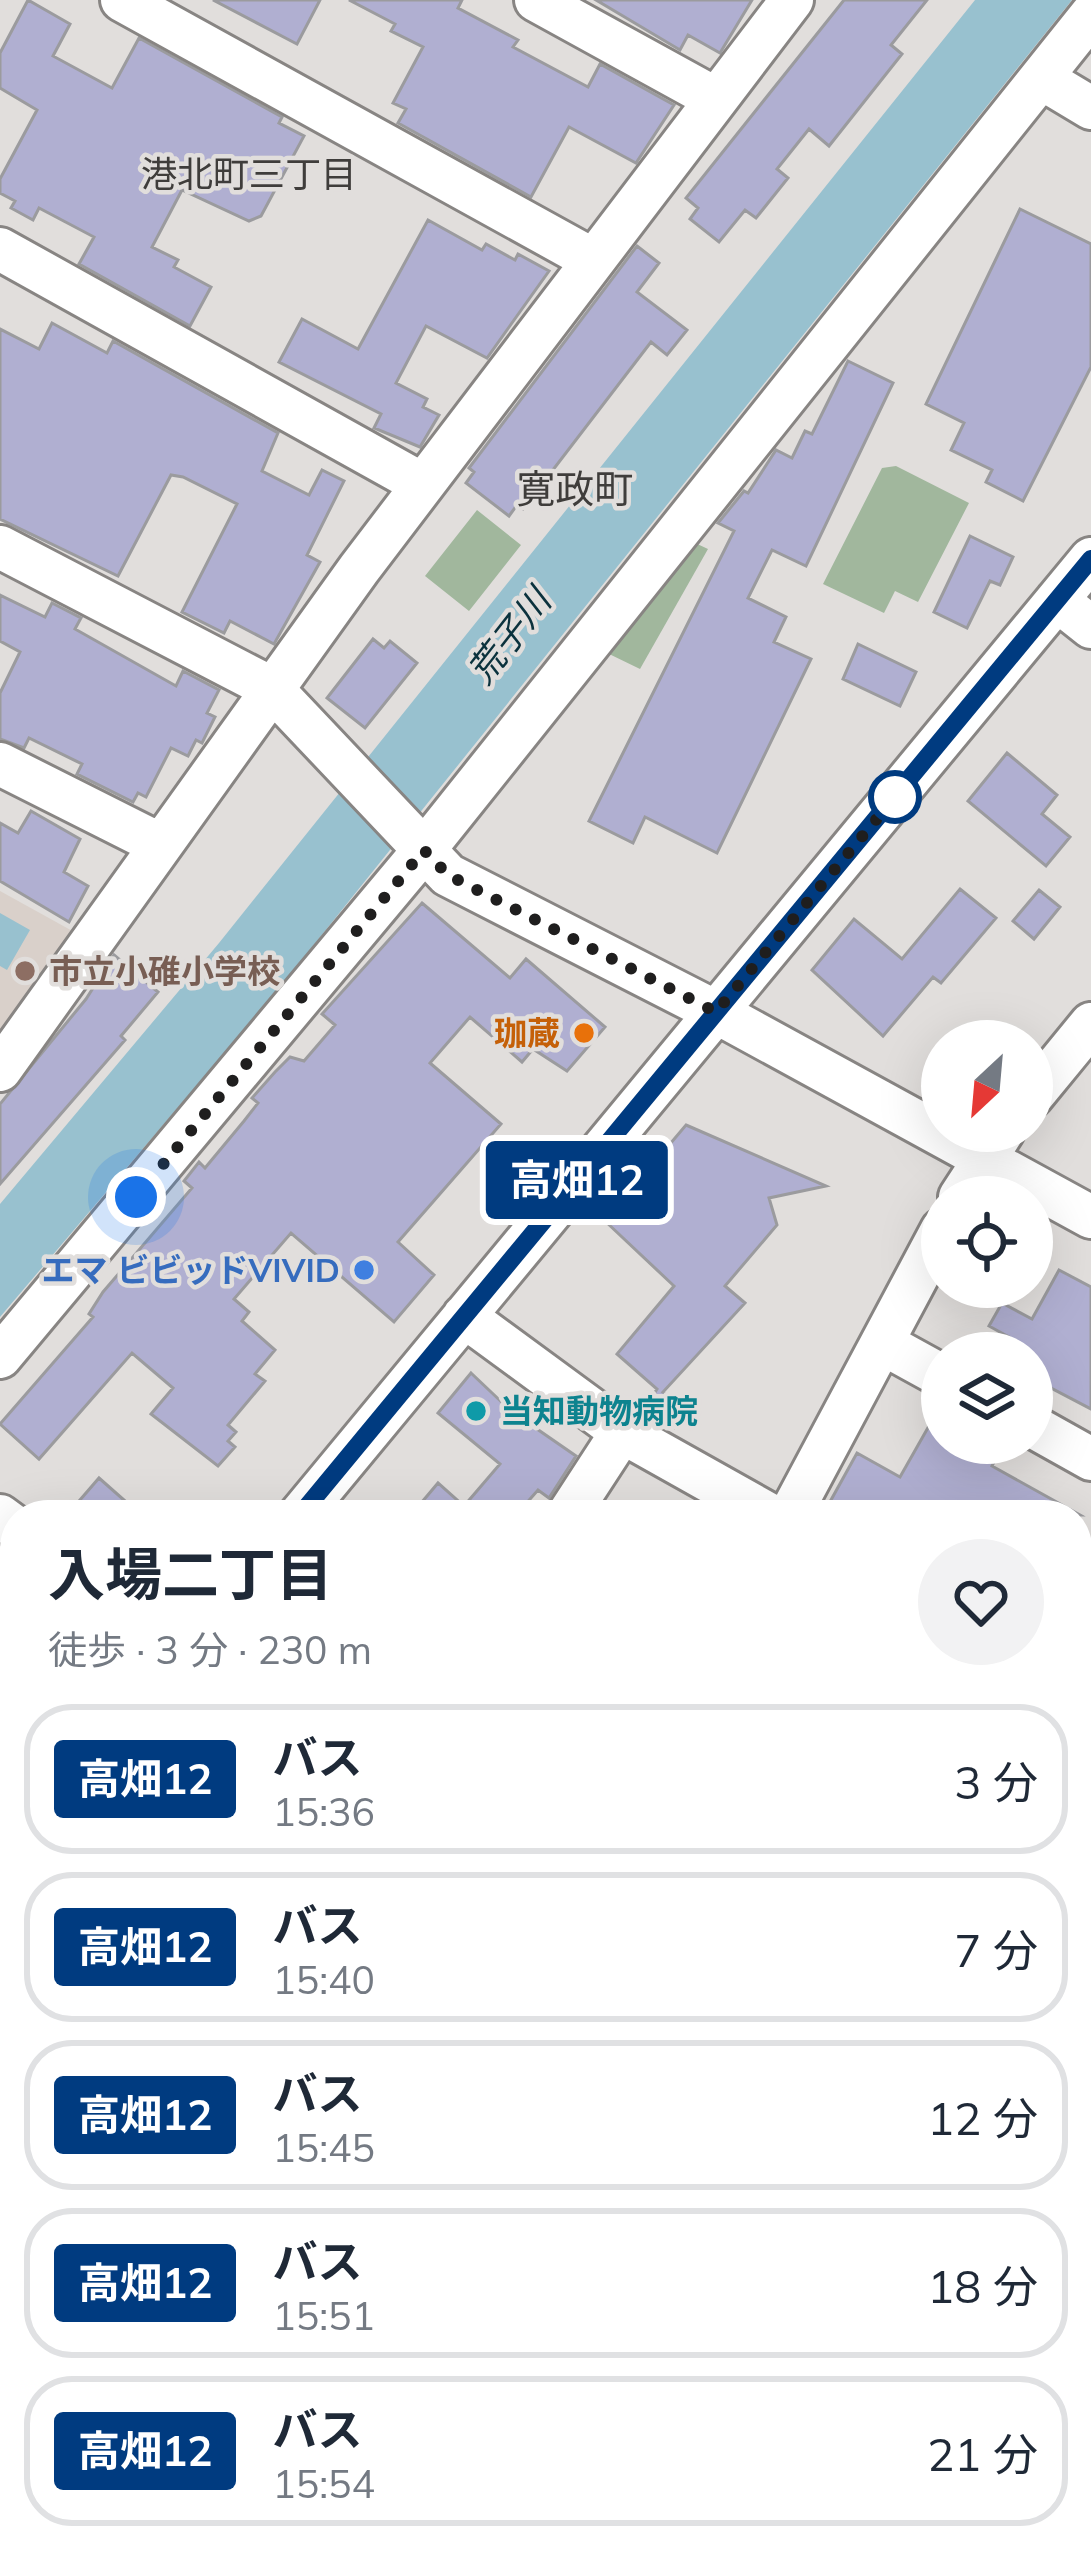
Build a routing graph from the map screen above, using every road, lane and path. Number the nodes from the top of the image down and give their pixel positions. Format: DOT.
graph roads {
  1 [pos="122,0"];
  2 [pos="536,0"];
  3 [pos="792,0"];
  4 [pos="1091,15"];
  5 [pos="1041,78"];
  6 [pos="716,99"];
  7 [pos="1091,108"];
  8 [pos="0,249"];
  9 [pos="593,260"];
  10 [pos="422,484"];
  11 [pos="0,547"];
  12 [pos="1091,559"];
  13 [pos="1057,600"];
  14 [pos="1091,627"];
  15 [pos="271,688"];
  16 [pos="0,764"];
  17 [pos="159,844"];
  18 [pos="419,844"];
  19 [pos="716,1012"];
  20 [pos="1091,1024"];
  21 [pos="0,1070"];
  22 [pos="1053,1070"];
  23 [pos="921,1110"];
  24 [pos="1003,1152"];
  25 [pos="1091,1217"];
  26 [pos="921,1269"];
  27 [pos="464,1316"];
  28 [pos="882,1342"];
  29 [pos="0,1357"];
  30 [pos="921,1364"];
  31 [pos="622,1432"];
  32 [pos="1053,1438"];
  33 [pos="1091,1459"];
  34 [pos="312,1500"];
  35 [pos="578,1500"];
  36 [pos="743,1500"];
  37 [pos="798,1500"];
  1 -- 9 [label="street"];
  2 -- 6 [label="street"];
  3 -- 6 [label="street"];
  4 -- 5 [label="street"];
  5 -- 7 [label="street"];
  5 -- 18 [label="street"];
  6 -- 9 [label="street"];
  8 -- 10 [label="street"];
  9 -- 10 [label="street"];
  10 -- 15 [label="street"];
  11 -- 15 [label="street"];
  12 -- 13 [label="street"];
  13 -- 14 [label="street"];
  13 -- 19 [label="street"];
  15 -- 17 [label="street"];
  15 -- 18 [label="street"];
  16 -- 17 [label="street"];
  17 -- 21 [label="street"];
  18 -- 19 [label="street"];
  18 -- 29 [label="street"];
  19 -- 23 [label="street"];
  19 -- 27 [label="street"];
  20 -- 22 [label="street"];
  24 -- 25 [label="street"];
  26 -- 28 [label="street"];
  27 -- 31 [label="street"];
  27 -- 34 [label="street"];
  28 -- 30 [label="street"];
  28 -- 37 [label="street"];
  31 -- 35 [label="street"];
  31 -- 36 [label="street"];
  32 -- 33 [label="street"];
}
